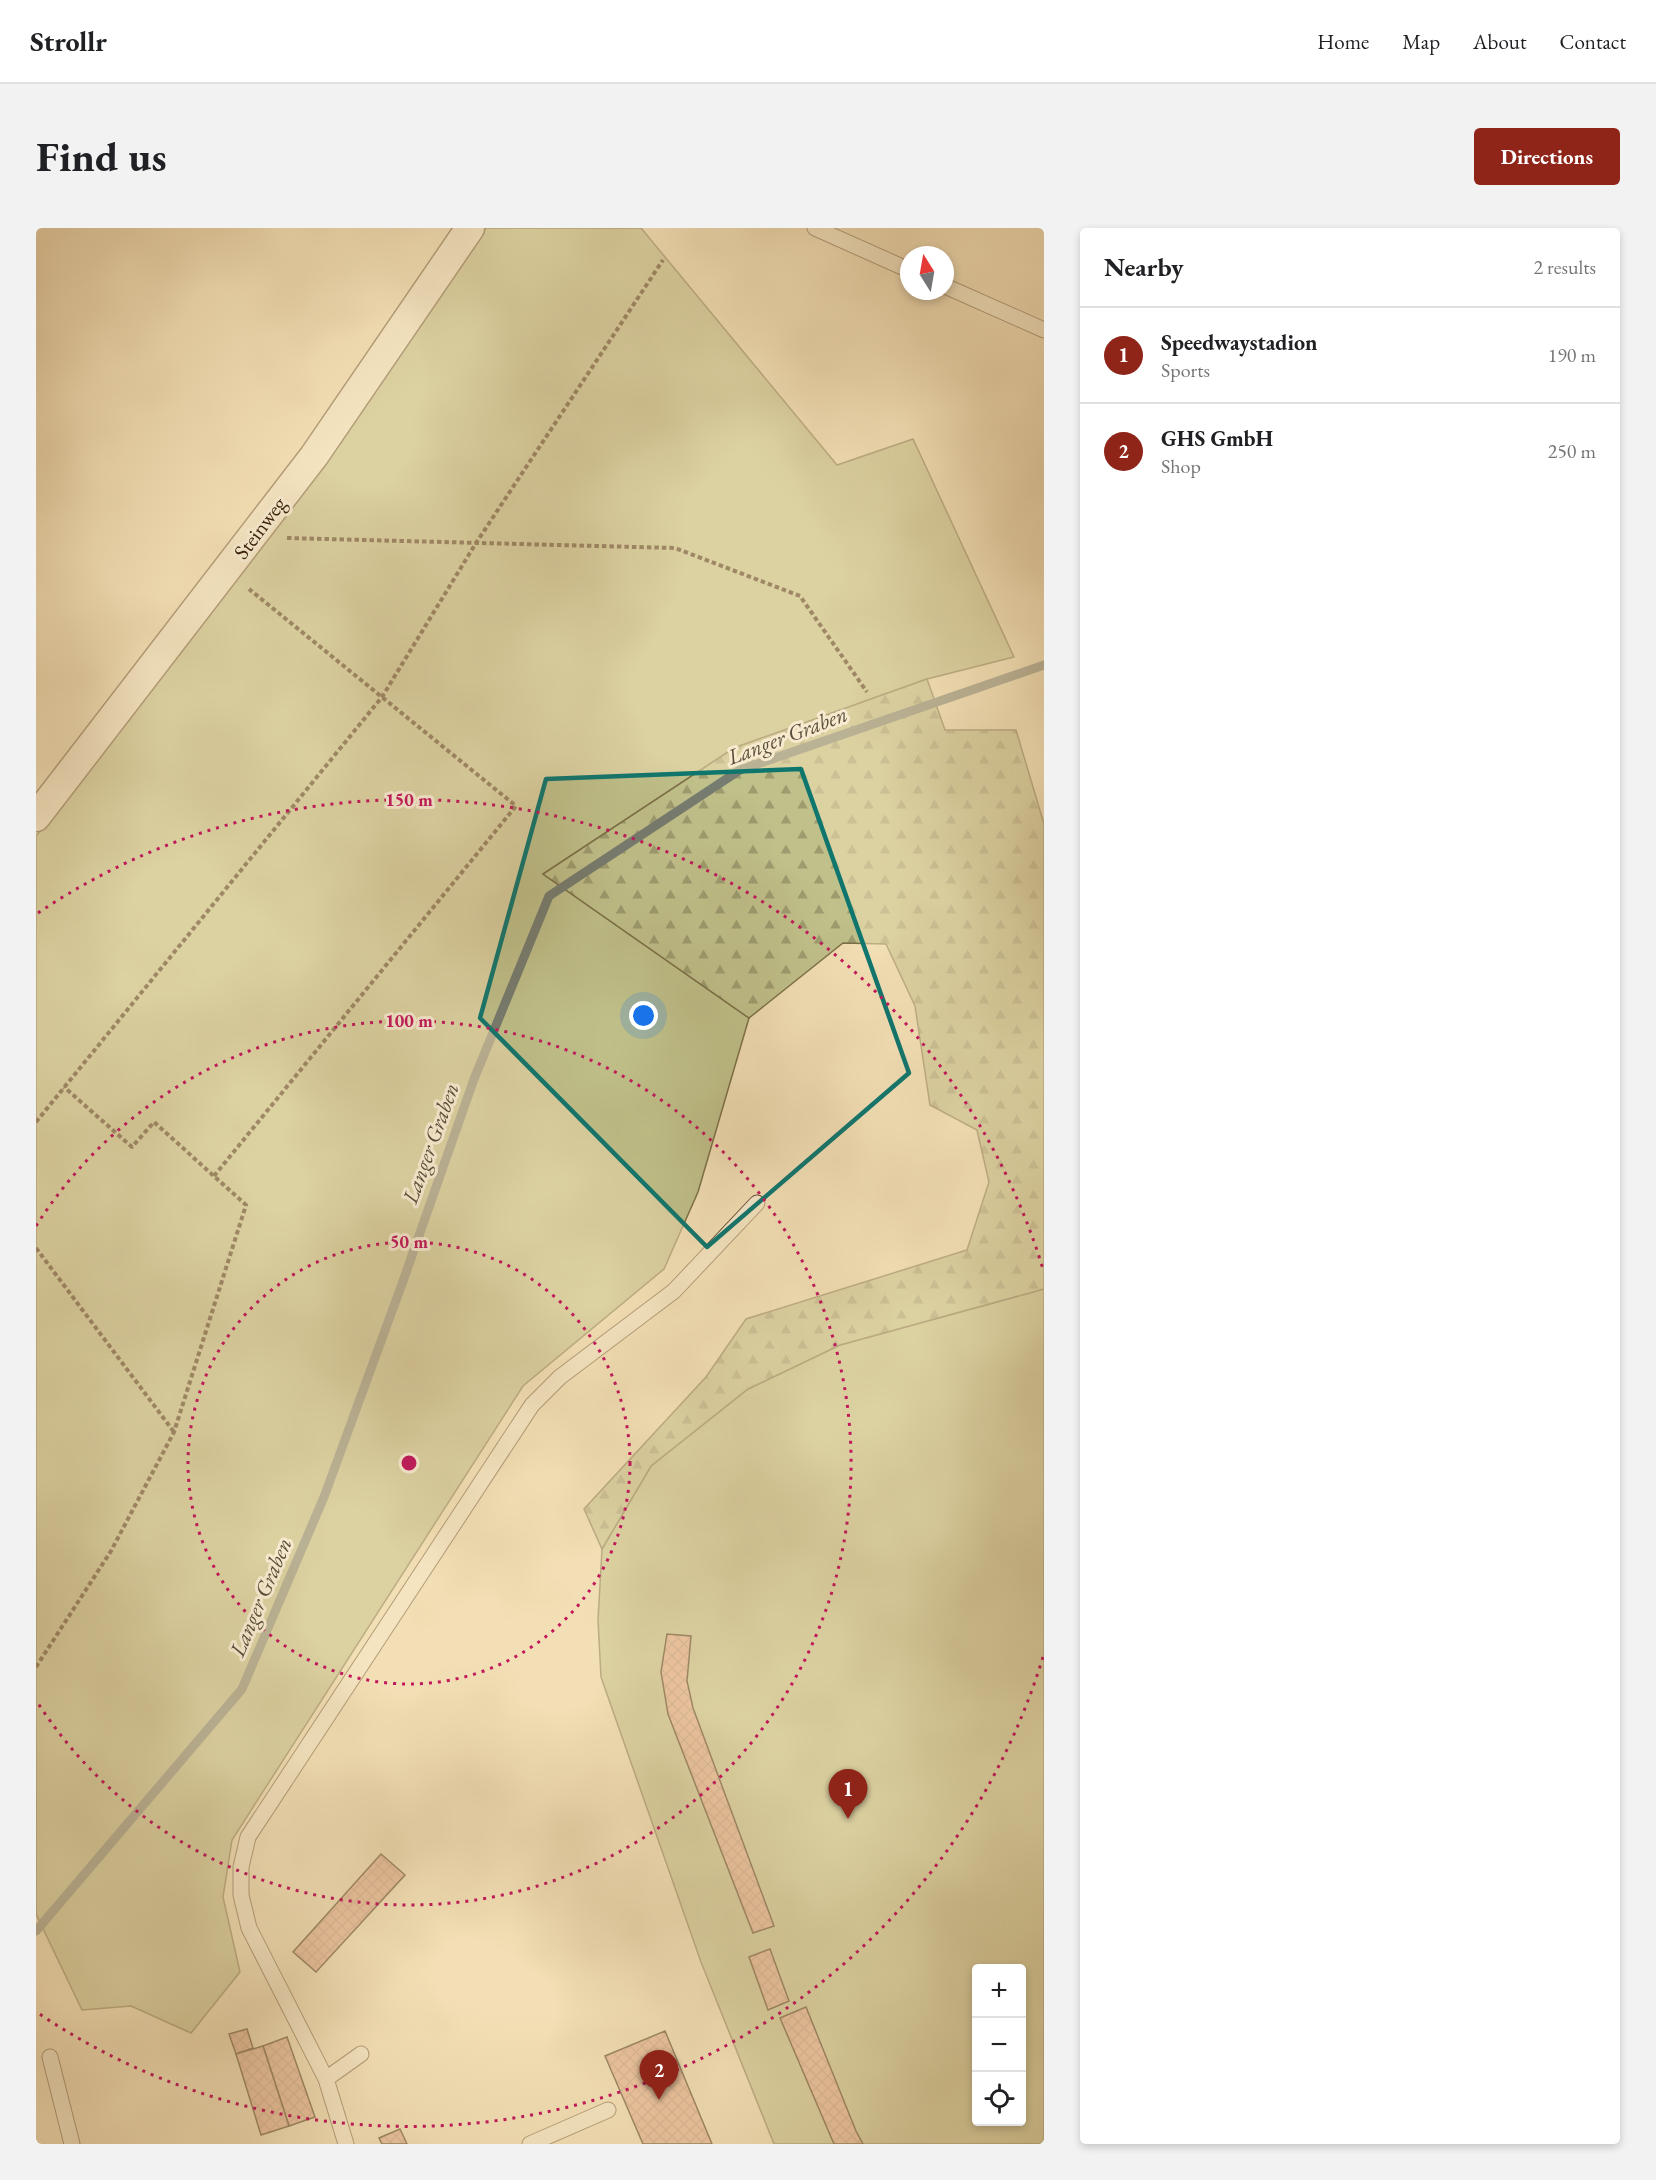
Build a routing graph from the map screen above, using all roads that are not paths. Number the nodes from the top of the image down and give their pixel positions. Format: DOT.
graph roads {
  1 [pos="470,228"];
  2 [pos="815,228"];
  3 [pos="900,266"];
  4 [pos="954,290"];
  5 [pos="1044,330"];
  6 [pos="36,817"];
  7 [pos="757,1203"];
  8 [pos="362,2054"];
  9 [pos="50,2057"];
  10 [pos="326,2079"];
  11 [pos="608,2110"];
  12 [pos="72,2144"];
  13 [pos="346,2144"];
  14 [pos="530,2144"];
  1 -- 6 [label="street, Steinweg"];
  2 -- 3 [label="lane"];
  4 -- 5 [label="lane"];
  7 -- 10 [label="lane"];
  8 -- 10 [label="lane"];
  9 -- 12 [label="lane"];
  10 -- 13 [label="lane"];
  11 -- 14 [label="lane"];
}
